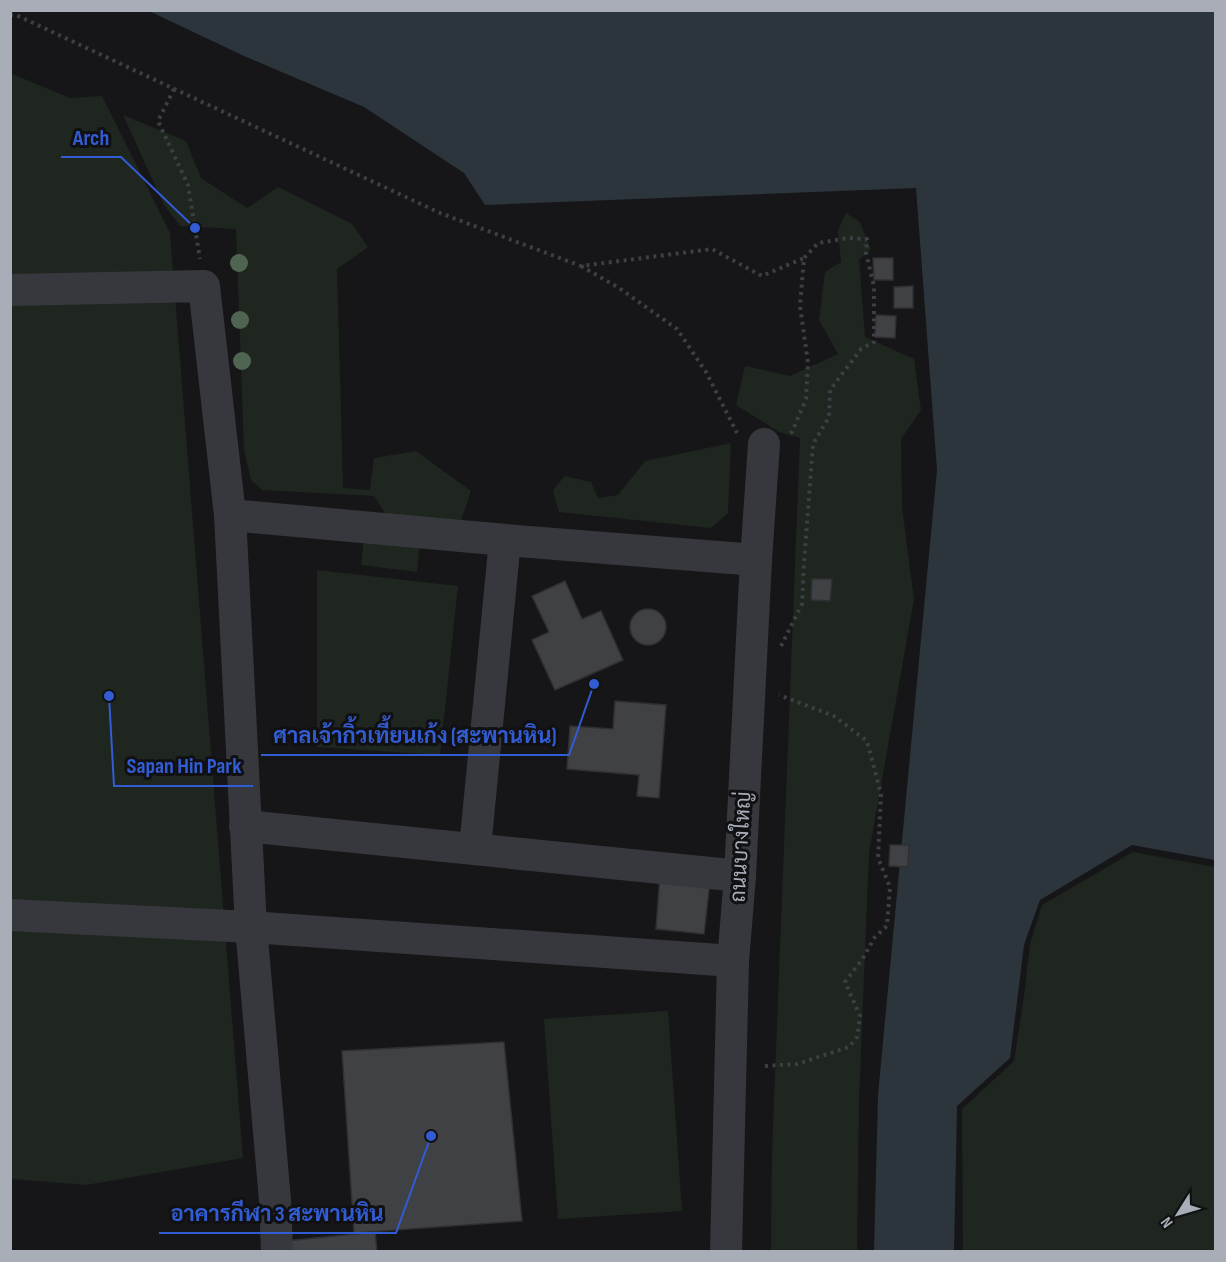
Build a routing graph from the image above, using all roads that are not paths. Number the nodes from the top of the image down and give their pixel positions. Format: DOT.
graph roads {
  1 [pos="10,290"];
  2 [pos="751,438"];
  3 [pos="230,515"];
  4 [pos="505,540"];
  5 [pos="756,560"];
  6 [pos="245,826"];
  7 [pos="475,848"];
  8 [pos="740,876"];
  9 [pos="10,915"];
  10 [pos="251,927"];
  11 [pos="734,961"];
  12 [pos="277,1251"];
  13 [pos="726,1251"];
  1 -- 3 [label="street"];
  2 -- 5 [label="street, ถนนบางใหญ่"];
  3 -- 4 [label="street"];
  3 -- 6 [label="street"];
  4 -- 5 [label="street"];
  4 -- 7 [label="street"];
  5 -- 8 [label="street, ถนนบางใหญ่"];
  6 -- 7 [label="street"];
  6 -- 10 [label="street"];
  7 -- 8 [label="street"];
  8 -- 11 [label="street, ถนนบางใหญ่"];
  9 -- 10 [label="street"];
  10 -- 11 [label="street"];
  10 -- 12 [label="street"];
  11 -- 13 [label="street, ถนนบางใหญ่"];
}
